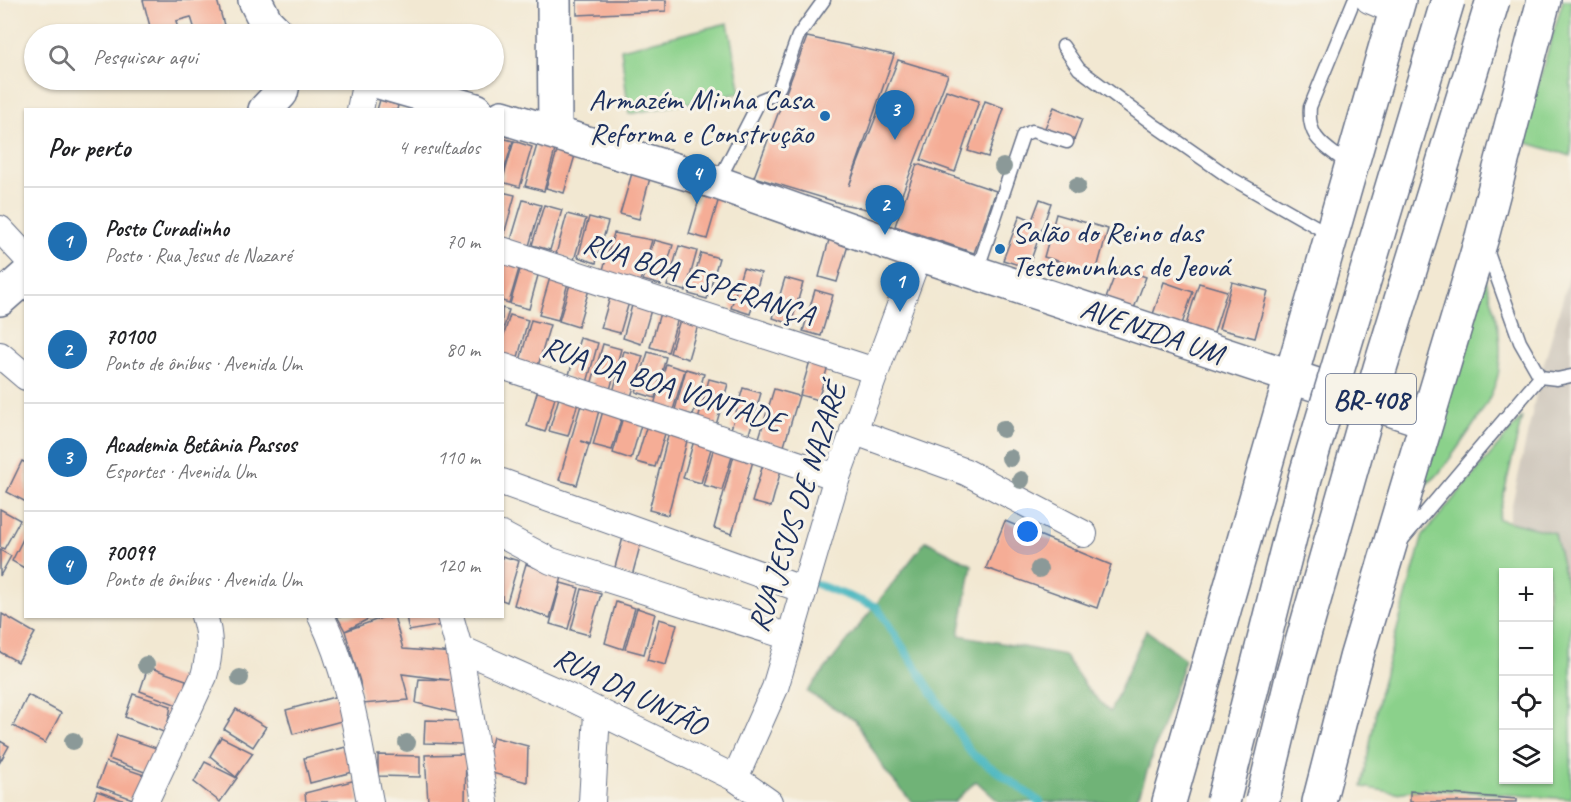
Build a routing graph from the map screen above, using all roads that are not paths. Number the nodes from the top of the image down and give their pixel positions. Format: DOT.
graph roads {
  1 [pos="255,0"];
  2 [pos="554,0"];
  3 [pos="824,0"];
  4 [pos="1354,0"];
  5 [pos="1448,0"];
  6 [pos="1493,0"];
  7 [pos="1544,0"];
  8 [pos="1388,4"];
  9 [pos="268,24"];
  10 [pos="1063,46"];
  11 [pos="282,90"];
  12 [pos="364,90"];
  13 [pos="407,90"];
  14 [pos="267,108"];
  15 [pos="360,108"];
  16 [pos="469,108"];
  17 [pos="504,118"];
  18 [pos="555,132"];
  19 [pos="1067,142"];
  20 [pos="1352,167"];
  21 [pos="718,183"];
  22 [pos="0,229"];
  23 [pos="1332,237"];
  24 [pos="1482,237"];
  25 [pos="504,251"];
  26 [pos="919,254"];
  27 [pos="24,255"];
  28 [pos="976,272"];
  29 [pos="24,278"];
  30 [pos="0,299"];
  31 [pos="0,355"];
  32 [pos="504,367"];
  33 [pos="874,371"];
  34 [pos="24,374"];
  35 [pos="1571,376"];
  36 [pos="1540,377"];
  37 [pos="1292,378"];
  38 [pos="1426,421"];
  39 [pos="854,431"];
  40 [pos="837,477"];
  41 [pos="504,483"];
  42 [pos="1084,534"];
  43 [pos="504,537"];
  44 [pos="1387,559"];
  45 [pos="804,590"];
  46 [pos="205,618"];
  47 [pos="322,618"];
  48 [pos="451,618"];
  49 [pos="790,637"];
  50 [pos="459,648"];
  51 [pos="597,713"];
  52 [pos="735,778"];
  53 [pos="1164,799"];
  54 [pos="145,802"];
  55 [pos="370,802"];
  56 [pos="485,802"];
  57 [pos="592,802"];
  58 [pos="769,802"];
  59 [pos="1223,802"];
  60 [pos="1262,802"];
  61 [pos="1319,802"];
  1 -- 9 [label="main road"];
  2 -- 18 [label="main road"];
  3 -- 21 [label="lane"];
  4 -- 20 [label="lane"];
  5 -- 59 [label="main road, BR-408, bridge"];
  6 -- 60 [label="main road, BR-408, bridge"];
  7 -- 24 [label="main road"];
  8 -- 20 [label="main road"];
  10 -- 23 [label="lane"];
  11 -- 14 [label="main road"];
  12 -- 15 [label="street"];
  13 -- 16 [label="main road"];
  17 -- 18 [label="main road, AVENIDA UM"];
  18 -- 21 [label="main road, AVENIDA UM"];
  19 -- 28 [label="lane"];
  20 -- 23 [label="main road"];
  21 -- 26 [label="main road, AVENIDA UM"];
  22 -- 27 [label="street"];
  23 -- 37 [label="main road"];
  24 -- 36 [label="lane"];
  24 -- 38 [label="main road"];
  25 -- 33 [label="street, RUA BOA ESPERANÇA"];
  26 -- 28 [label="main road, AVENIDA UM"];
  26 -- 33 [label="street, RUA JESUS DE NAZARÉ"];
  28 -- 37 [label="main road, AVENIDA UM"];
  29 -- 30 [label="main road"];
  31 -- 34 [label="street"];
  32 -- 40 [label="street, RUA DA BOA VONTADE"];
  33 -- 39 [label="street, RUA JESUS DE NAZARÉ"];
  35 -- 36 [label="lane"];
  36 -- 44 [label="lane"];
  37 -- 38 [label="main road, AVENIDA UM"];
  37 -- 53 [label="main road"];
  38 -- 44 [label="main road"];
  39 -- 40 [label="street, RUA JESUS DE NAZARÉ"];
  39 -- 42 [label="street"];
  40 -- 45 [label="street, RUA JESUS DE NAZARÉ"];
  41 -- 45 [label="street"];
  43 -- 49 [label="street"];
  44 -- 61 [label="main road"];
  45 -- 49 [label="street, RUA JESUS DE NAZARÉ"];
  46 -- 54 [label="street"];
  47 -- 55 [label="street"];
  48 -- 50 [label="street"];
  49 -- 52 [label="street, RUA JESUS DE NAZARÉ"];
  50 -- 51 [label="street, RUA DA UNIÃO"];
  50 -- 56 [label="street"];
  51 -- 52 [label="street, RUA DA UNIÃO"];
  51 -- 57 [label="street"];
  52 -- 58 [label="street, RUA DA UNIÃO"];
}
